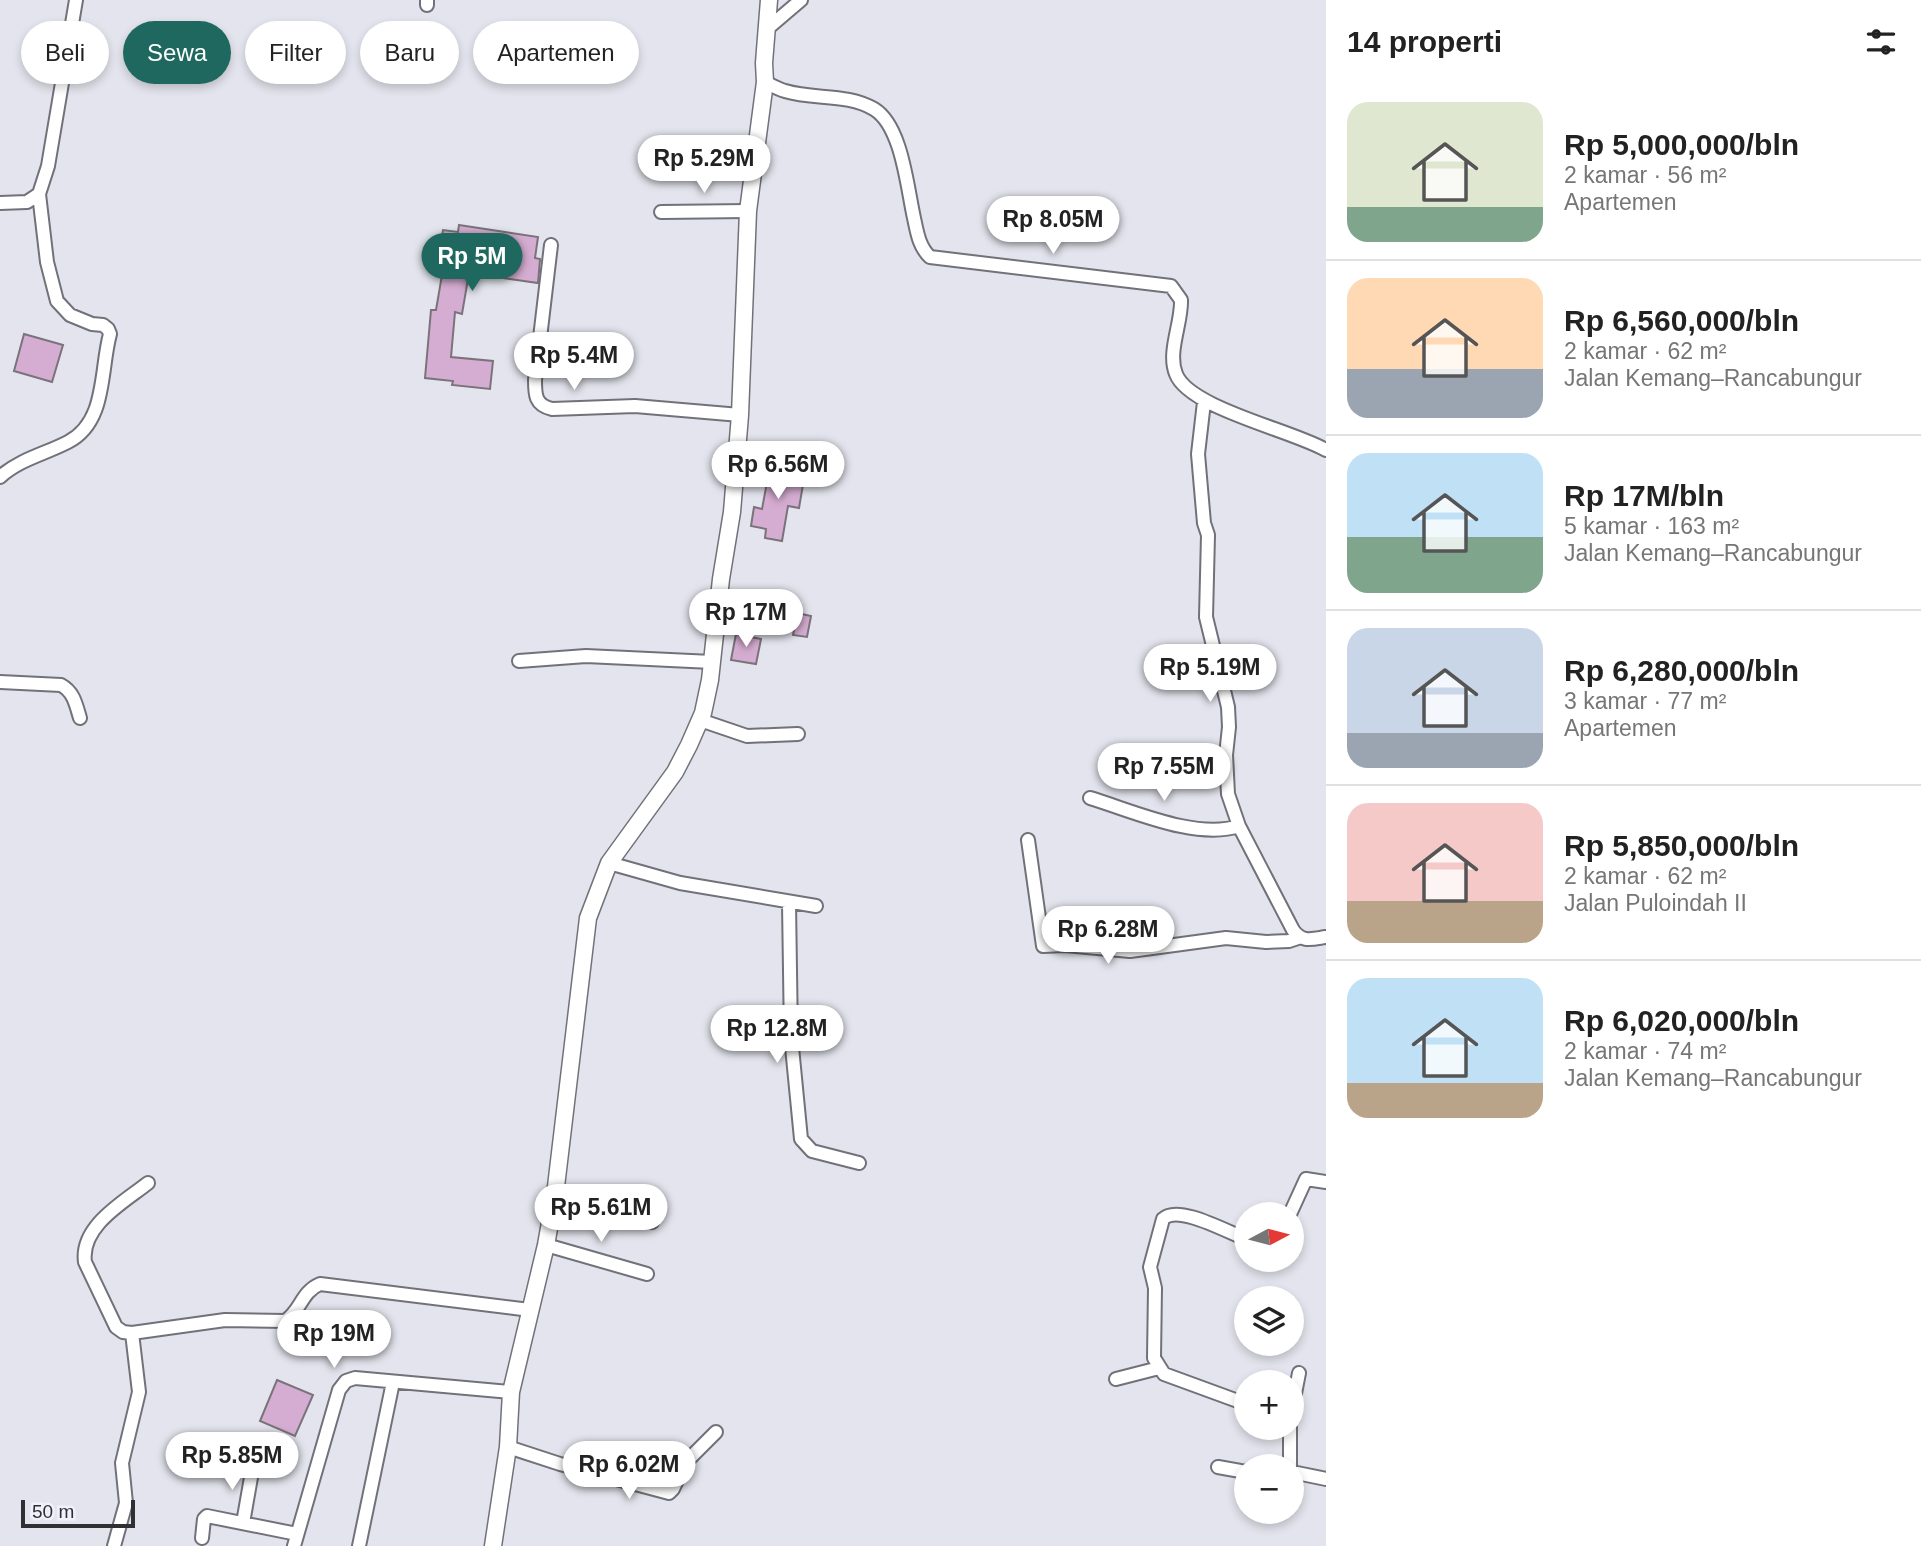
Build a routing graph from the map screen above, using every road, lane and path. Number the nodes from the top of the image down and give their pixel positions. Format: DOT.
graph roads {
  1 [pos="76,0"];
  2 [pos="769,0"];
  3 [pos="801,0"];
  4 [pos="767,29"];
  5 [pos="765,82"];
  6 [pos="39,194"];
  7 [pos="3,203"];
  8 [pos="748,211"];
  9 [pos="661,212"];
  10 [pos="551,245"];
  11 [pos="1204,402"];
  12 [pos="740,415"];
  13 [pos="1326,450"];
  14 [pos="0,477"];
  15 [pos="519,661"];
  16 [pos="712,662"];
  17 [pos="0,682"];
  18 [pos="80,718"];
  19 [pos="700,720"];
  20 [pos="799,734"];
  21 [pos="1090,798"];
  22 [pos="1240,826"];
  23 [pos="1028,840"];
  24 [pos="608,863"];
  25 [pos="789,903"];
  26 [pos="816,906"];
  27 [pos="1326,937"];
  28 [pos="1298,938"];
  29 [pos="859,1163"];
  30 [pos="1326,1182"];
  31 [pos="148,1183"];
  32 [pos="555,1195"];
  33 [pos="1295,1202"];
  34 [pos="652,1222"];
  35 [pos="1234,1234"];
  36 [pos="545,1245"];
  37 [pos="647,1274"];
  38 [pos="530,1310"];
  39 [pos="132,1333"];
  40 [pos="1159,1368"];
  41 [pos="1116,1379"];
  42 [pos="393,1382"];
  43 [pos="511,1392"];
  44 [pos="1234,1400"];
  45 [pos="716,1432"];
  46 [pos="508,1447"];
  47 [pos="253,1466"];
  48 [pos="1218,1467"];
  49 [pos="1234,1470"];
  50 [pos="1304,1474"];
  51 [pos="1326,1479"];
  52 [pos="243,1523"];
  53 [pos="202,1538"];
  54 [pos="296,1540"];
  55 [pos="114,1546"];
  56 [pos="359,1546"];
  57 [pos="493,1546"];
  1 -- 6 [label="street"];
  2 -- 4 [label="street"];
  3 -- 4 [label="street"];
  4 -- 5 [label="street"];
  5 -- 8 [label="street"];
  5 -- 11 [label="street"];
  6 -- 7 [label="street"];
  6 -- 14 [label="street"];
  8 -- 9 [label="street"];
  8 -- 12 [label="street"];
  10 -- 12 [label="street"];
  11 -- 13 [label="street"];
  11 -- 22 [label="street"];
  12 -- 16 [label="street"];
  15 -- 16 [label="street"];
  16 -- 19 [label="street"];
  17 -- 18 [label="street"];
  19 -- 20 [label="street"];
  19 -- 24 [label="street"];
  21 -- 22 [label="street"];
  22 -- 28 [label="street"];
  23 -- 28 [label="street"];
  24 -- 25 [label="street"];
  24 -- 32 [label="street"];
  25 -- 26 [label="street"];
  25 -- 29 [label="street"];
  27 -- 28 [label="street"];
  30 -- 33 [label="street"];
  31 -- 39 [label="street"];
  32 -- 34 [label="street"];
  32 -- 36 [label="street"];
  35 -- 40 [label="street"];
  36 -- 37 [label="street"];
  36 -- 38 [label="street"];
  38 -- 39 [label="street"];
  38 -- 43 [label="street"];
  39 -- 55 [label="street"];
  40 -- 41 [label="street"];
  40 -- 44 [label="street"];
  42 -- 43 [label="street"];
  42 -- 54 [label="street"];
  42 -- 56 [label="street"];
  43 -- 46 [label="street"];
  45 -- 46 [label="street"];
  46 -- 57 [label="street"];
  47 -- 52 [label="street"];
  48 -- 49 [label="street"];
  50 -- 51 [label="street"];
  52 -- 53 [label="street"];
  52 -- 54 [label="street"];
}
